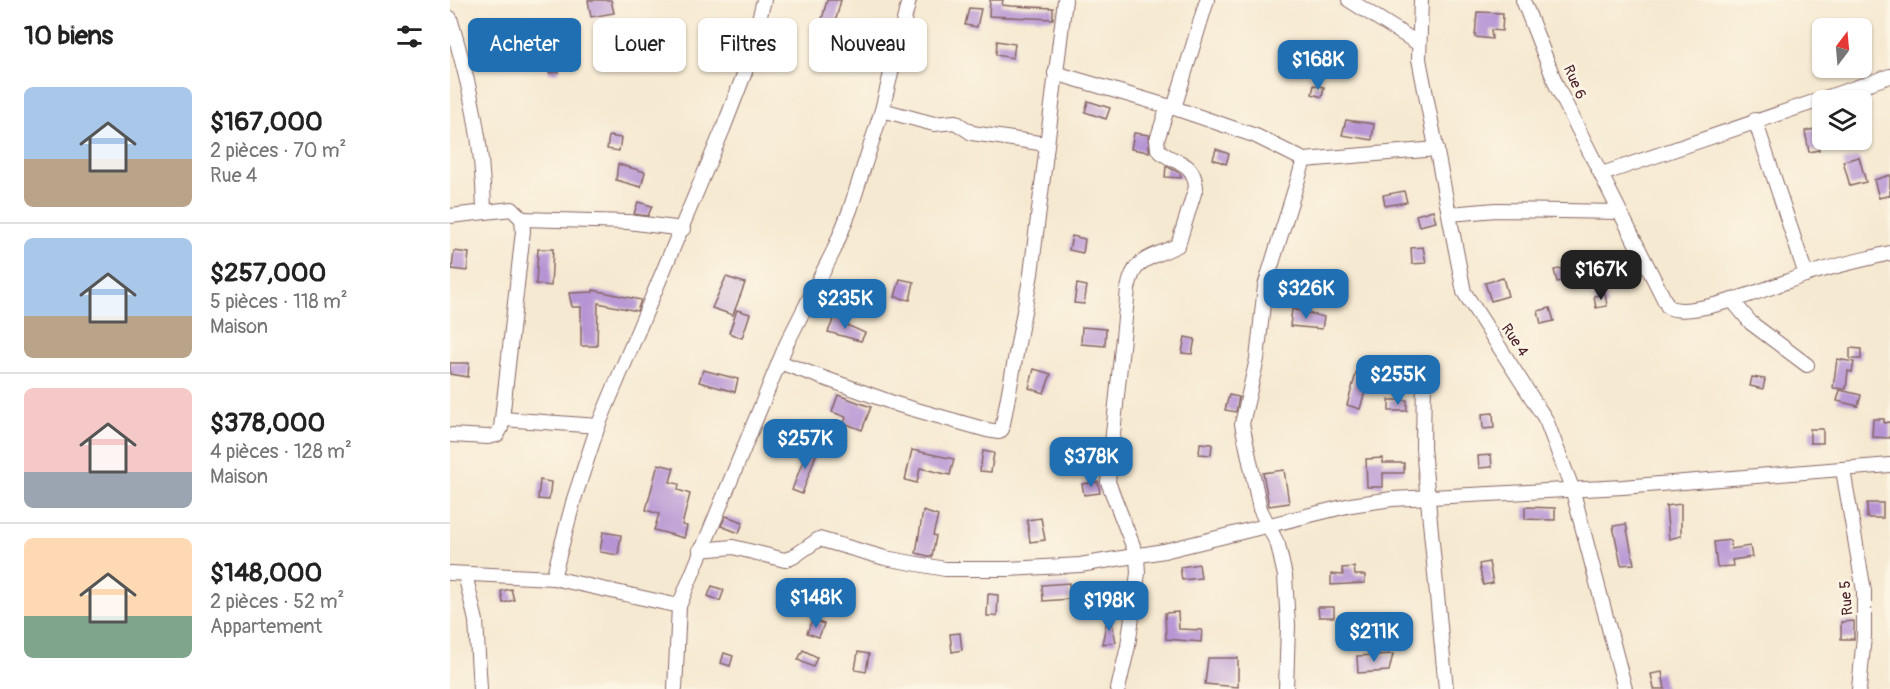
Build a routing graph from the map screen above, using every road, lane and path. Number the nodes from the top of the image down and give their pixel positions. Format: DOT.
graph roads {
  1 [pos="764,0"];
  2 [pos="909,0"];
  3 [pos="1065,0"];
  4 [pos="1208,0"];
  5 [pos="1349,0"];
  6 [pos="1421,0"];
  7 [pos="1524,0"];
  8 [pos="450,18"];
  9 [pos="1419,44"];
  10 [pos="1055,73"];
  11 [pos="1890,76"];
  12 [pos="1171,107"];
  13 [pos="882,110"];
  14 [pos="1755,120"];
  15 [pos="1046,144"];
  16 [pos="1437,149"];
  17 [pos="1304,160"];
  18 [pos="1602,174"];
  19 [pos="484,211"];
  20 [pos="1620,212"];
  21 [pos="1450,214"];
  22 [pos="450,216"];
  23 [pos="522,219"];
  24 [pos="682,229"];
  25 [pos="1890,253"];
  26 [pos="1806,275"];
  27 [pos="1732,300"];
  28 [pos="779,362"];
  29 [pos="1807,365"];
  30 [pos="1424,374"];
  31 [pos="502,419"];
  32 [pos="598,426"];
  33 [pos="450,435"];
  34 [pos="1890,465"];
  35 [pos="1843,470"];
  36 [pos="1572,488"];
  37 [pos="1427,495"];
  38 [pos="1270,526"];
  39 [pos="700,550"];
  40 [pos="1137,556"];
  41 [pos="450,573"];
  42 [pos="465,574"];
  43 [pos="553,578"];
  44 [pos="679,606"];
  45 [pos="480,689"];
  46 [pos="675,689"];
  47 [pos="1118,689"];
  48 [pos="1286,689"];
  49 [pos="1446,689"];
  50 [pos="1625,689"];
  51 [pos="1859,689"];
  1 -- 24 [label="street"];
  2 -- 13 [label="street"];
  3 -- 10 [label="street"];
  4 -- 12 [label="street"];
  5 -- 9 [label="street"];
  6 -- 9 [label="street, Rue 4"];
  7 -- 18 [label="street, Rue 6"];
  8 -- 19 [label="street"];
  9 -- 16 [label="street, Rue 4"];
  10 -- 12 [label="street"];
  10 -- 15 [label="street"];
  11 -- 14 [label="street"];
  12 -- 17 [label="street"];
  12 -- 40 [label="street"];
  13 -- 15 [label="street"];
  13 -- 28 [label="street"];
  14 -- 18 [label="street"];
  14 -- 26 [label="street"];
  15 -- 28 [label="street"];
  16 -- 17 [label="street"];
  16 -- 21 [label="street, Rue 4"];
  17 -- 38 [label="street"];
  18 -- 20 [label="street, Rue 6"];
  19 -- 22 [label="street"];
  19 -- 23 [label="street"];
  20 -- 21 [label="street"];
  20 -- 27 [label="street, Rue 6"];
  21 -- 36 [label="street, Rue 4"];
  23 -- 24 [label="street"];
  23 -- 31 [label="street"];
  24 -- 32 [label="street"];
  25 -- 26 [label="street"];
  26 -- 27 [label="street"];
  27 -- 29 [label="street"];
  28 -- 39 [label="street"];
  30 -- 37 [label="street"];
  31 -- 32 [label="street"];
  31 -- 33 [label="street"];
  32 -- 43 [label="street"];
  34 -- 35 [label="street"];
  35 -- 36 [label="street"];
  35 -- 51 [label="street, Rue 5"];
  36 -- 37 [label="street"];
  36 -- 50 [label="street, Rue 4"];
  37 -- 38 [label="street"];
  37 -- 49 [label="street"];
  38 -- 40 [label="street"];
  38 -- 48 [label="street"];
  39 -- 40 [label="street"];
  39 -- 44 [label="street"];
  40 -- 47 [label="street"];
  41 -- 42 [label="street"];
  42 -- 43 [label="street"];
  42 -- 45 [label="street"];
  43 -- 44 [label="street"];
  44 -- 46 [label="street"];
}
